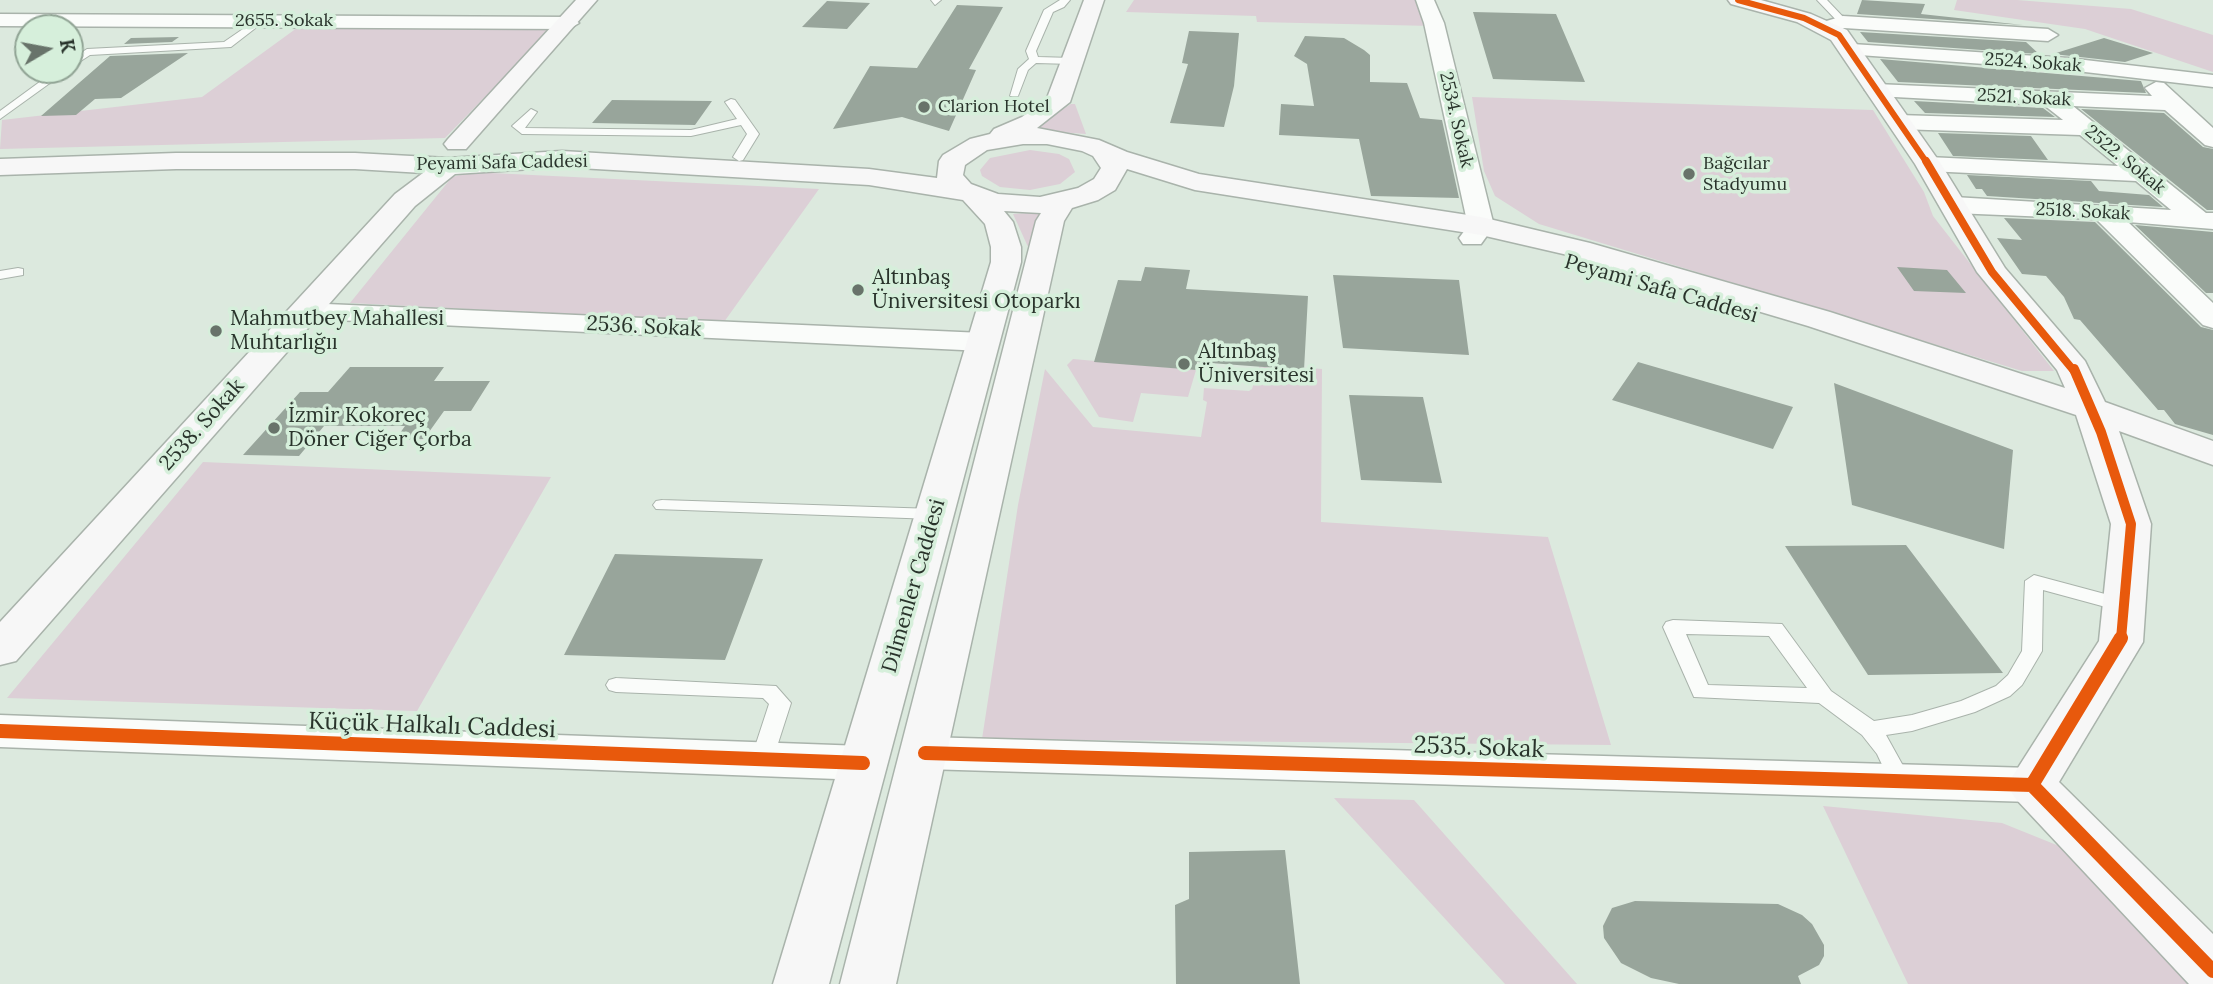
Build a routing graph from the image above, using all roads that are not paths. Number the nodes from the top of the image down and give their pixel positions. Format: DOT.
graph roads {
  1 [pos="587,0"];
  2 [pos="1065,0"];
  3 [pos="1094,0"];
  4 [pos="1115,0"];
  5 [pos="1425,0"];
  6 [pos="1738,0"];
  7 [pos="0,20"];
  8 [pos="259,21"];
  9 [pos="569,23"];
  10 [pos="1836,25"];
  11 [pos="2048,35"];
  12 [pos="1100,52"];
  13 [pos="84,54"];
  14 [pos="1034,60"];
  15 [pos="1072,61"];
  16 [pos="2140,73"];
  17 [pos="2213,81"];
  18 [pos="44,84"];
  19 [pos="1875,90"];
  20 [pos="1014,94"];
  21 [pos="2052,100"];
  22 [pos="732,102"];
  23 [pos="2173,104"];
  24 [pos="531,112"];
  25 [pos="0,116"];
  26 [pos="744,121"];
  27 [pos="1898,122"];
  28 [pos="1088,125"];
  29 [pos="2085,128"];
  30 [pos="2213,140"];
  31 [pos="979,144"];
  32 [pos="1101,151"];
  33 [pos="0,155"];
  34 [pos="459,155"];
  35 [pos="425,156"];
  36 [pos="739,157"];
  37 [pos="952,161"];
  38 [pos="1928,164"];
  39 [pos="0,167"];
  40 [pos="2141,174"];
  41 [pos="967,193"];
  42 [pos="1075,198"];
  43 [pos="405,200"];
  44 [pos="1954,205"];
  45 [pos="2103,212"];
  46 [pos="2206,221"];
  47 [pos="1476,232"];
  48 [pos="304,312"];
  49 [pos="2213,319"];
  50 [pos="983,342"];
  51 [pos="2096,421"];
  52 [pos="2141,428"];
  53 [pos="2213,442"];
  54 [pos="2213,454"];
  55 [pos="2213,474"];
  56 [pos="662,505"];
  57 [pos="934,514"];
  58 [pos="2124,607"];
  59 [pos="0,650"];
  60 [pos="616,685"];
  61 [pos="1824,696"];
  62 [pos="1870,729"];
  63 [pos="0,731"];
  64 [pos="925,753"];
  65 [pos="762,759"];
  66 [pos="863,763"];
  67 [pos="1901,782"];
  68 [pos="2032,785"];
  69 [pos="2213,971"];
  70 [pos="801,984"];
  71 [pos="868,984"];
  1 -- 9 [label="street"];
  2 -- 14 [label="lane"];
  3 -- 15 [label="street"];
  4 -- 12 [label="street"];
  5 -- 47 [label="street, 2534. Sokak"];
  6 -- 10 [label="street"];
  7 -- 8 [label="street, 2655. Sokak"];
  8 -- 9 [label="street, 2655. Sokak"];
  8 -- 13 [label="lane"];
  9 -- 34 [label="street"];
  10 -- 11 [label="street"];
  10 -- 16 [label="street, 2524. Sokak"];
  10 -- 19 [label="street"];
  14 -- 15 [label="lane"];
  14 -- 20 [label="lane"];
  15 -- 31 [label="street"];
  16 -- 17 [label="street, 2524. Sokak"];
  16 -- 23 [label="street"];
  18 -- 25 [label="lane"];
  19 -- 21 [label="street, 2521. Sokak"];
  19 -- 27 [label="street"];
  21 -- 23 [label="street, 2521. Sokak"];
  21 -- 29 [label="street, 2522. Sokak"];
  22 -- 26 [label="lane"];
  23 -- 30 [label="street"];
  24 -- 26 [label="lane"];
  26 -- 36 [label="lane"];
  27 -- 29 [label="street"];
  27 -- 38 [label="street"];
  28 -- 32 [label="street"];
  29 -- 40 [label="street, 2522. Sokak"];
  31 -- 32 [label="street"];
  31 -- 37 [label="street"];
  32 -- 42 [label="street"];
  32 -- 47 [label="street"];
  33 -- 35 [label="street, Peyami Safa Caddesi"];
  34 -- 35 [label="street, Peyami Safa Caddesi"];
  34 -- 36 [label="street, Peyami Safa Caddesi"];
  34 -- 41 [label="street, Peyami Safa Caddesi"];
  34 -- 43 [label="street"];
  35 -- 39 [label="street, Peyami Safa Caddesi"];
  35 -- 43 [label="street"];
  36 -- 37 [label="street, Peyami Safa Caddesi"];
  37 -- 41 [label="street"];
  38 -- 40 [label="street"];
  38 -- 44 [label="street"];
  40 -- 46 [label="street, 2522. Sokak"];
  41 -- 42 [label="street, Peyami Safa Caddesi"];
  41 -- 50 [label="street, Dilmenler Caddesi"];
  42 -- 47 [label="street, Peyami Safa Caddesi"];
  42 -- 64 [label="street"];
  43 -- 48 [label="street, 2538. Sokak"];
  44 -- 45 [label="street, 2518. Sokak"];
  44 -- 51 [label="street"];
  45 -- 46 [label="street, 2518. Sokak"];
  45 -- 49 [label="street"];
  47 -- 51 [label="street, Peyami Safa Caddesi"];
  48 -- 50 [label="street, 2536. Sokak"];
  48 -- 59 [label="street, 2538. Sokak"];
  50 -- 57 [label="street, Dilmenler Caddesi"];
  51 -- 52 [label="street"];
  51 -- 55 [label="street, Peyami Safa Caddesi"];
  51 -- 58 [label="street"];
  52 -- 53 [label="street"];
  52 -- 54 [label="street"];
  56 -- 57 [label="lane"];
  57 -- 66 [label="street, Dilmenler Caddesi"];
  58 -- 62 [label="lane"];
  58 -- 68 [label="street"];
  60 -- 65 [label="lane"];
  61 -- 61 [label="lane"];
  61 -- 62 [label="lane"];
  62 -- 67 [label="lane"];
  63 -- 65 [label="street, Küçük Halkalı Caddesi"];
  64 -- 67 [label="street, 2535. Sokak"];
  64 -- 71 [label="street"];
  65 -- 66 [label="street, Küçük Halkalı Caddesi"];
  66 -- 70 [label="street, Dilmenler Caddesi"];
  67 -- 68 [label="street, 2535. Sokak"];
  68 -- 69 [label="street"];
}
